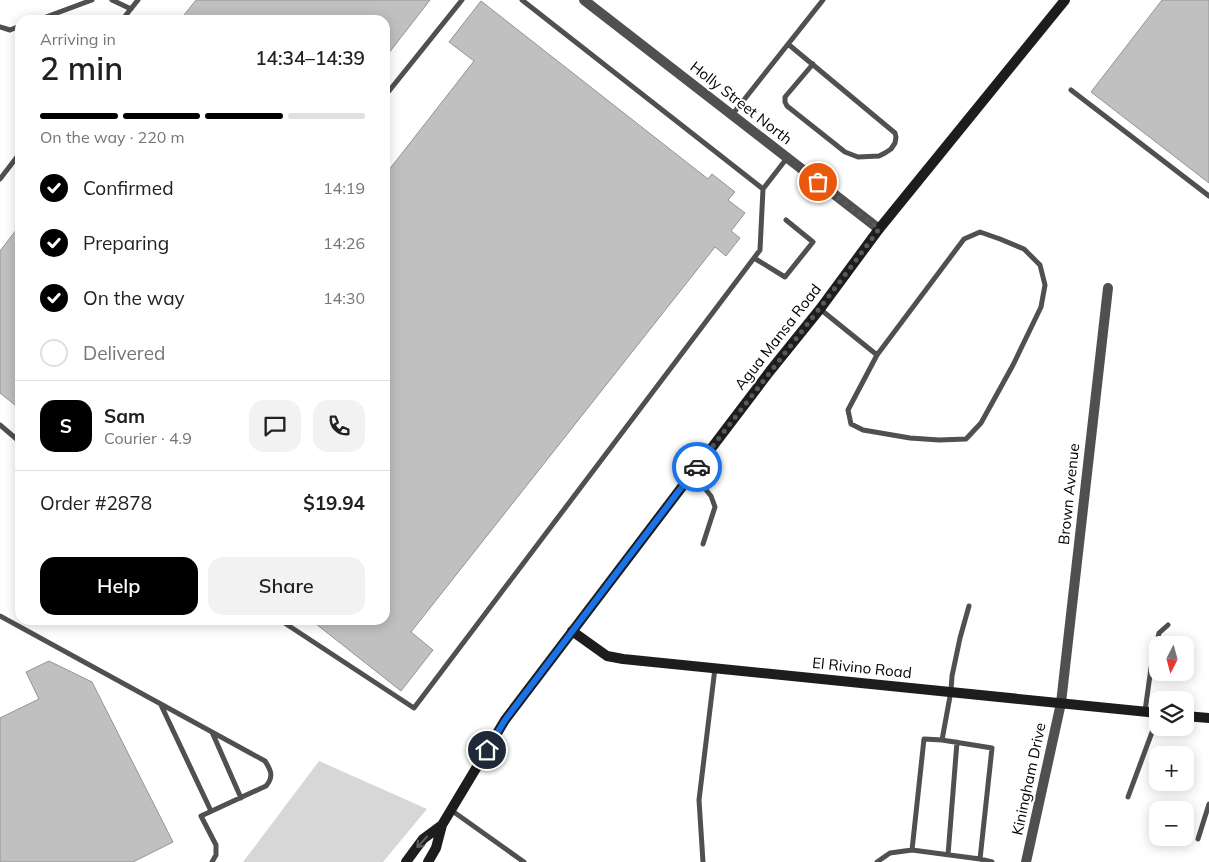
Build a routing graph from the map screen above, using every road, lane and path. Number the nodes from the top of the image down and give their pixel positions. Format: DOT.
graph roads {
  1 [pos="92,0"];
  2 [pos="112,0"];
  3 [pos="138,0"];
  4 [pos="462,0"];
  5 [pos="522,0"];
  6 [pos="584,0"];
  7 [pos="822,0"];
  8 [pos="1065,0"];
  9 [pos="130,9"];
  10 [pos="52,15"];
  11 [pos="126,15"];
  12 [pos="0,27"];
  13 [pos="15,28"];
  14 [pos="788,44"];
  15 [pos="813,64"];
  16 [pos="390,90"];
  17 [pos="1071,90"];
  18 [pos="732,115"];
  19 [pos="787,158"];
  20 [pos="15,160"];
  21 [pos="0,179"];
  22 [pos="763,189"];
  23 [pos="1209,196"];
  24 [pos="786,220"];
  25 [pos="879,229"];
  26 [pos="754,258"];
  27 [pos="1108,288"];
  28 [pos="820,309"];
  29 [pos="877,355"];
  30 [pos="0,425"];
  31 [pos="15,438"];
  32 [pos="692,473"];
  33 [pos="703,544"];
  34 [pos="969,606"];
  35 [pos="0,616"];
  36 [pos="15,624"];
  37 [pos="16,625"];
  38 [pos="288,625"];
  39 [pos="1168,625"];
  40 [pos="572,631"];
  41 [pos="715,668"];
  42 [pos="951,692"];
  43 [pos="1061,703"];
  44 [pos="161,705"];
  45 [pos="1144,712"];
  46 [pos="1149,713"];
  47 [pos="1194,717"];
  48 [pos="1209,718"];
  49 [pos="212,732"];
  50 [pos="1150,736"];
  51 [pos="942,740"];
  52 [pos="957,742"];
  53 [pos="1128,796"];
  54 [pos="241,798"];
  55 [pos="1209,804"];
  56 [pos="451,810"];
  57 [pos="211,811"];
  58 [pos="442,825"];
  59 [pos="1198,839"];
  60 [pos="912,850"];
  61 [pos="948,855"];
  62 [pos="980,859"];
  63 [pos="212,862"];
  64 [pos="406,862"];
  65 [pos="428,862"];
  66 [pos="524,862"];
  67 [pos="703,862"];
  68 [pos="877,862"];
  69 [pos="992,862"];
  70 [pos="1027,862"];
  1 -- 10 [label="lane"];
  2 -- 9 [label="lane"];
  3 -- 9 [label="lane"];
  4 -- 16 [label="lane"];
  5 -- 22 [label="lane"];
  6 -- 18 [label="street, Holly Street North"];
  7 -- 14 [label="lane"];
  8 -- 25 [label="main road, Agua Mansa Road"];
  9 -- 11 [label="lane"];
  12 -- 13 [label="lane"];
  14 -- 15 [label="lane"];
  14 -- 18 [label="lane"];
  15 -- 15 [label="lane"];
  17 -- 23 [label="lane"];
  18 -- 19 [label="street, Holly Street North"];
  19 -- 22 [label="lane"];
  19 -- 25 [label="street, Holly Street North"];
  20 -- 21 [label="lane"];
  22 -- 26 [label="lane"];
  24 -- 26 [label="lane"];
  25 -- 28 [label="main road, Agua Mansa Road"];
  26 -- 38 [label="lane"];
  27 -- 43 [label="street, Brown Avenue"];
  28 -- 29 [label="lane"];
  28 -- 32 [label="main road, Agua Mansa Road"];
  29 -- 29 [label="lane"];
  30 -- 31 [label="lane"];
  32 -- 33 [label="lane"];
  32 -- 40 [label="main road, Agua Mansa Road"];
  34 -- 42 [label="lane"];
  35 -- 36 [label="lane"];
  37 -- 44 [label="lane"];
  39 -- 45 [label="lane"];
  40 -- 41 [label="main road, El Rivino Road"];
  40 -- 56 [label="main road, Agua Mansa Road"];
  41 -- 42 [label="main road, El Rivino Road"];
  41 -- 67 [label="lane"];
  42 -- 43 [label="main road, El Rivino Road"];
  42 -- 51 [label="lane"];
  43 -- 45 [label="main road, El Rivino Road"];
  43 -- 70 [label="street, Kiningham Drive"];
  44 -- 49 [label="lane"];
  44 -- 57 [label="lane"];
  45 -- 46 [label="main road, El Rivino Road"];
  47 -- 48 [label="main road"];
  49 -- 54 [label="lane"];
  49 -- 54 [label="lane"];
  50 -- 53 [label="lane"];
  51 -- 52 [label="lane"];
  51 -- 60 [label="lane"];
  52 -- 61 [label="lane"];
  52 -- 62 [label="lane"];
  54 -- 57 [label="lane"];
  55 -- 59 [label="lane"];
  56 -- 58 [label="main road, Agua Mansa Road"];
  56 -- 66 [label="lane"];
  57 -- 63 [label="lane"];
  58 -- 64 [label="main road, Agua Mansa Road, one-way"];
  58 -- 65 [label="main road, Agua Mansa Road"];
  60 -- 61 [label="lane"];
  60 -- 68 [label="lane"];
  61 -- 62 [label="lane"];
  62 -- 69 [label="lane"];
}
